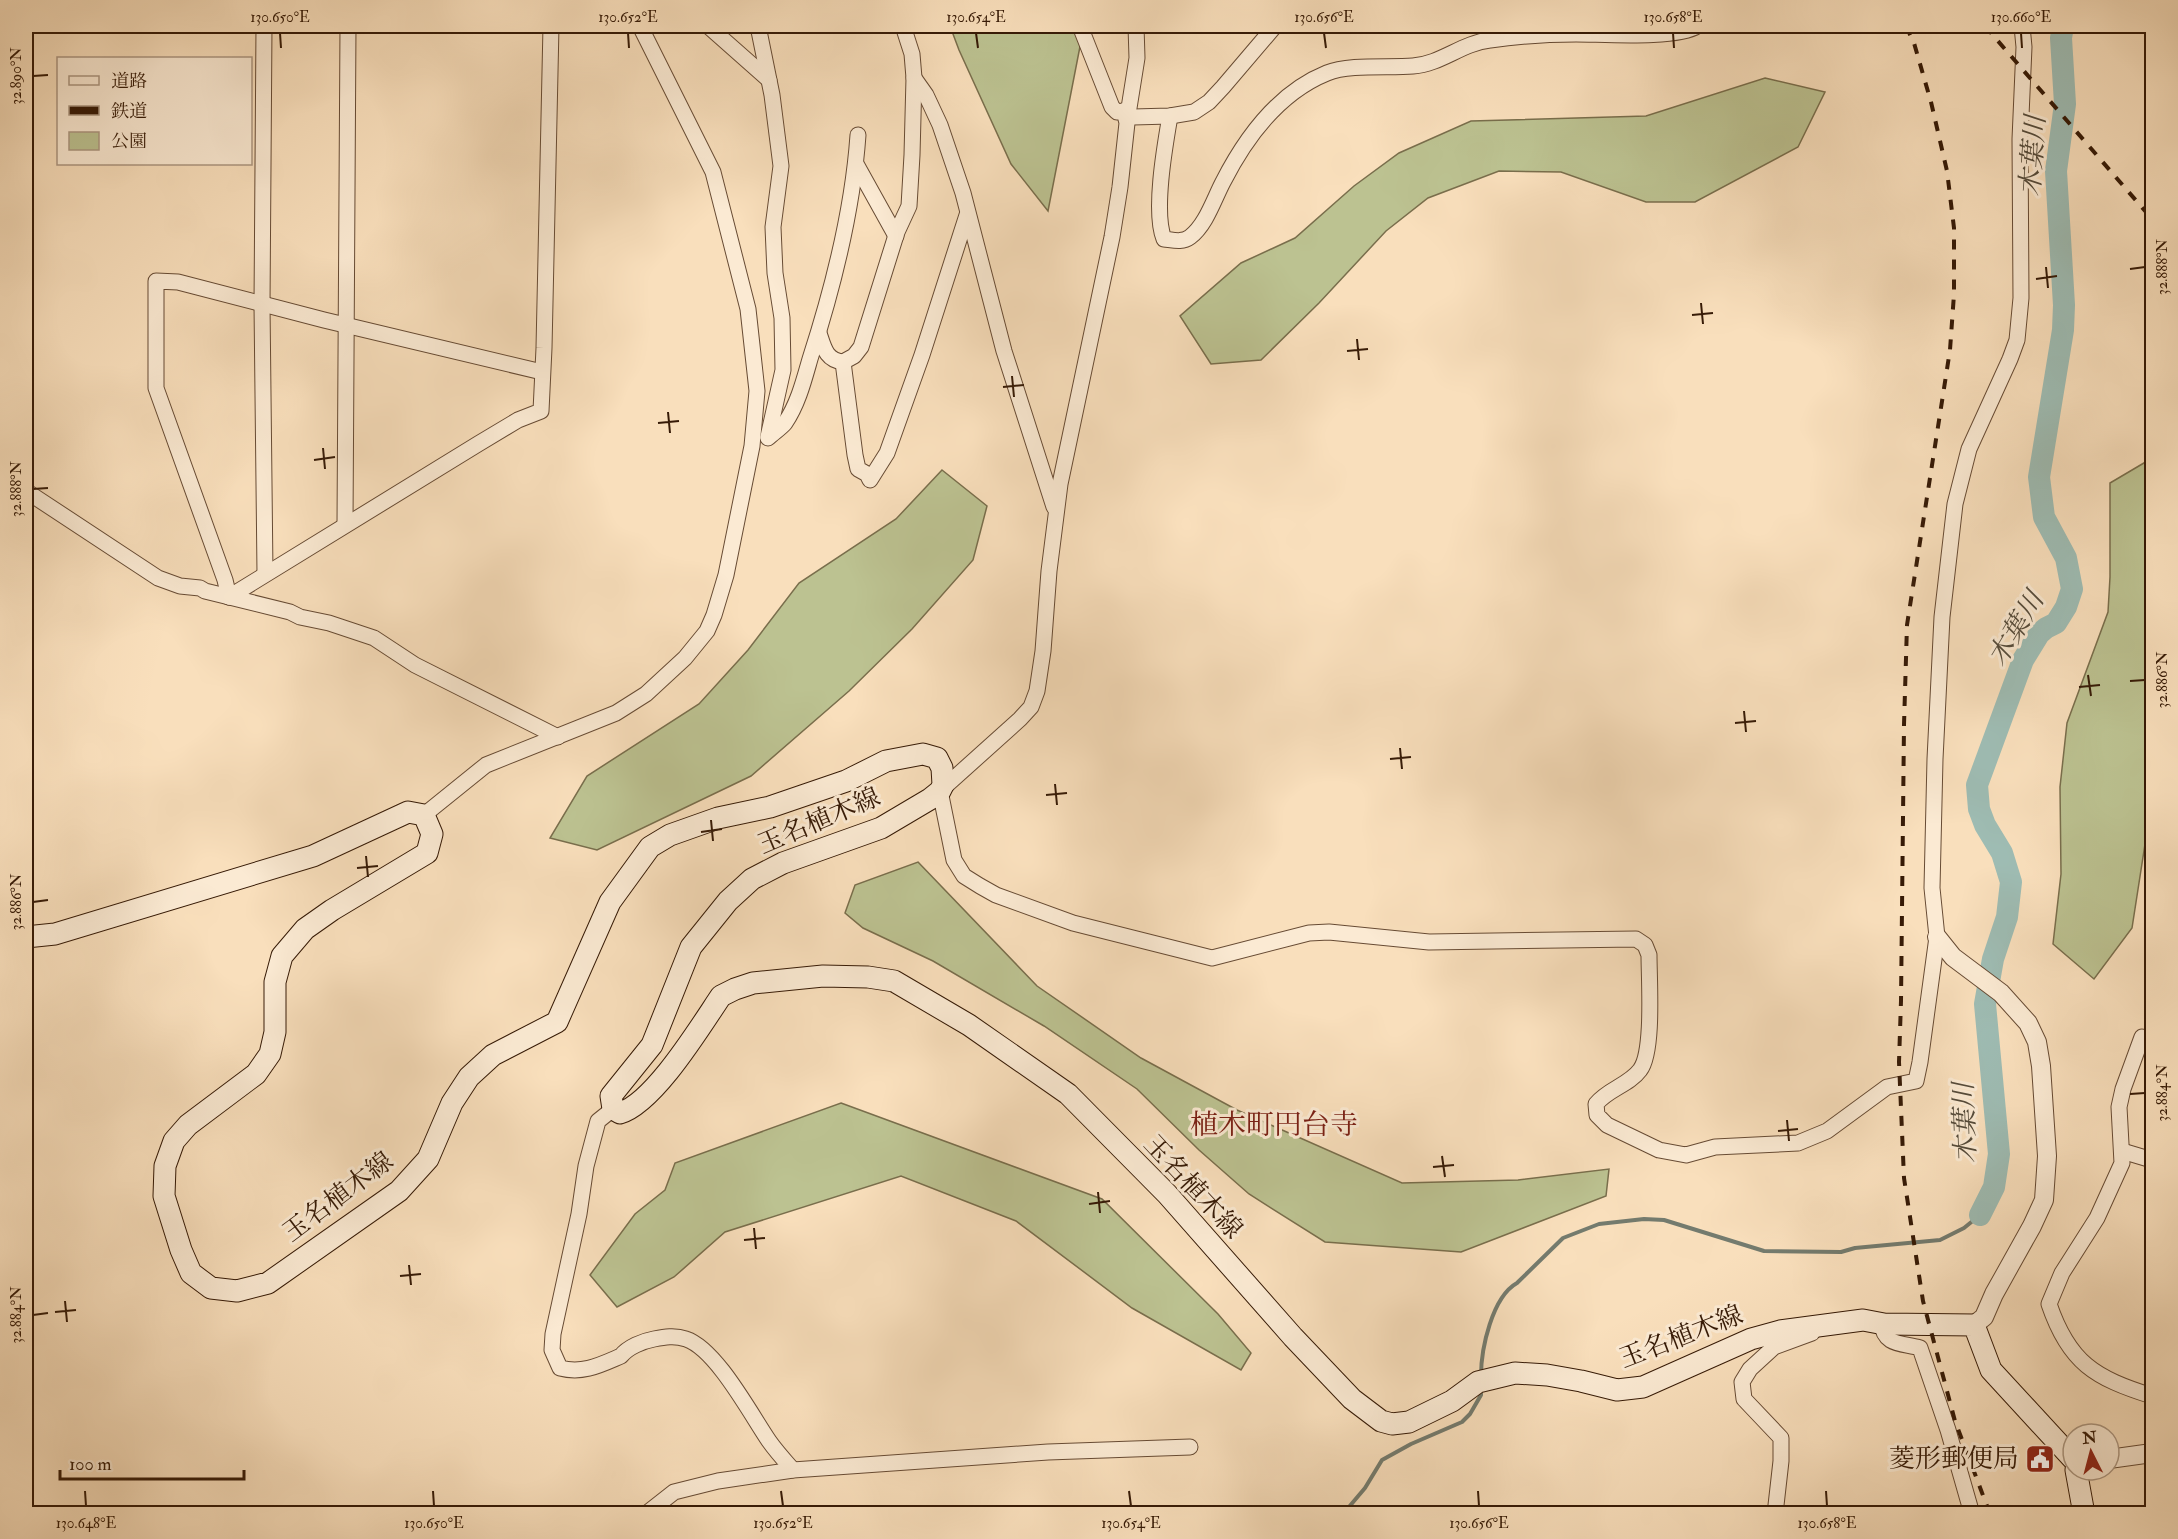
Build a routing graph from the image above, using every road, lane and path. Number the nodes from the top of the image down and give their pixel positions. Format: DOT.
graph roads {
  1 [pos="264,26"];
  2 [pos="348,26"];
  3 [pos="551,26"];
  4 [pos="640,26"];
  5 [pos="708,26"];
  6 [pos="758,26"];
  7 [pos="903,26"];
  8 [pos="1080,26"];
  9 [pos="1136,26"];
  10 [pos="1275,26"];
  11 [pos="1697,26"];
  12 [pos="2022,26"];
  13 [pos="914,78"];
  14 [pos="769,80"];
  15 [pos="1124,111"];
  16 [pos="1170,116"];
  17 [pos="858,135"];
  18 [pos="856,164"];
  19 [pos="968,215"];
  20 [pos="896,236"];
  21 [pos="262,305"];
  22 [pos="345,325"];
  23 [pos="819,333"];
  24 [pos="843,362"];
  25 [pos="542,372"];
  26 [pos="768,437"];
  27 [pos="752,446"];
  28 [pos="26,491"];
  29 [pos="1056,512"];
  30 [pos="345,524"];
  31 [pos="265,573"];
  32 [pos="229,597"];
  33 [pos="558,737"];
  34 [pos="940,791"];
  35 [pos="424,815"];
  36 [pos="26,937"];
  37 [pos="1937,937"];
  38 [pos="2152,1040"];
  39 [pos="613,1109"];
  40 [pos="2122,1151"];
  41 [pos="2152,1160"];
  42 [pos="1837,1323"];
  43 [pos="1882,1323"];
  44 [pos="1974,1325"];
  45 [pos="2152,1396"];
  46 [pos="2061,1446"];
  47 [pos="1190,1447"];
  48 [pos="2152,1453"];
  49 [pos="2121,1457"];
  50 [pos="793,1470"];
  51 [pos="2078,1482"];
  52 [pos="646,1514"];
  53 [pos="1775,1514"];
  54 [pos="1972,1514"];
  55 [pos="2084,1514"];
  1 -- 21 [label="street"];
  2 -- 22 [label="street"];
  3 -- 25 [label="street"];
  4 -- 27 [label="street"];
  5 -- 14 [label="street"];
  6 -- 14 [label="street"];
  7 -- 13 [label="street"];
  8 -- 15 [label="street"];
  9 -- 15 [label="street"];
  10 -- 16 [label="street"];
  11 -- 16 [label="street"];
  12 -- 37 [label="street"];
  13 -- 19 [label="street"];
  13 -- 20 [label="street"];
  14 -- 26 [label="street"];
  15 -- 16 [label="street"];
  15 -- 29 [label="street"];
  17 -- 18 [label="street"];
  18 -- 20 [label="street"];
  18 -- 23 [label="street"];
  19 -- 24 [label="street"];
  19 -- 29 [label="street"];
  20 -- 24 [label="street"];
  21 -- 22 [label="street"];
  21 -- 31 [label="street"];
  21 -- 32 [label="street"];
  22 -- 25 [label="street"];
  22 -- 30 [label="street"];
  23 -- 24 [label="street"];
  23 -- 26 [label="street"];
  25 -- 30 [label="street"];
  26 -- 27 [label="street"];
  27 -- 33 [label="street"];
  28 -- 32 [label="street"];
  29 -- 34 [label="street"];
  30 -- 31 [label="street"];
  31 -- 32 [label="street"];
  32 -- 33 [label="street"];
  33 -- 35 [label="street"];
  34 -- 35 [label="main road, 玉名植木線"];
  34 -- 37 [label="street"];
  34 -- 39 [label="main road, 玉名植木線"];
  35 -- 36 [label="main road"];
  37 -- 44 [label="street"];
  38 -- 40 [label="street"];
  39 -- 42 [label="main road, 玉名植木線"];
  39 -- 50 [label="street"];
  40 -- 41 [label="street"];
  40 -- 45 [label="street"];
  42 -- 43 [label="main road, 玉名植木線"];
  42 -- 53 [label="street"];
  43 -- 44 [label="main road, 玉名植木線"];
  43 -- 54 [label="street"];
  44 -- 46 [label="main road"];
  47 -- 50 [label="street"];
  48 -- 49 [label="street"];
  50 -- 52 [label="street"];
  51 -- 55 [label="main road"];
}
